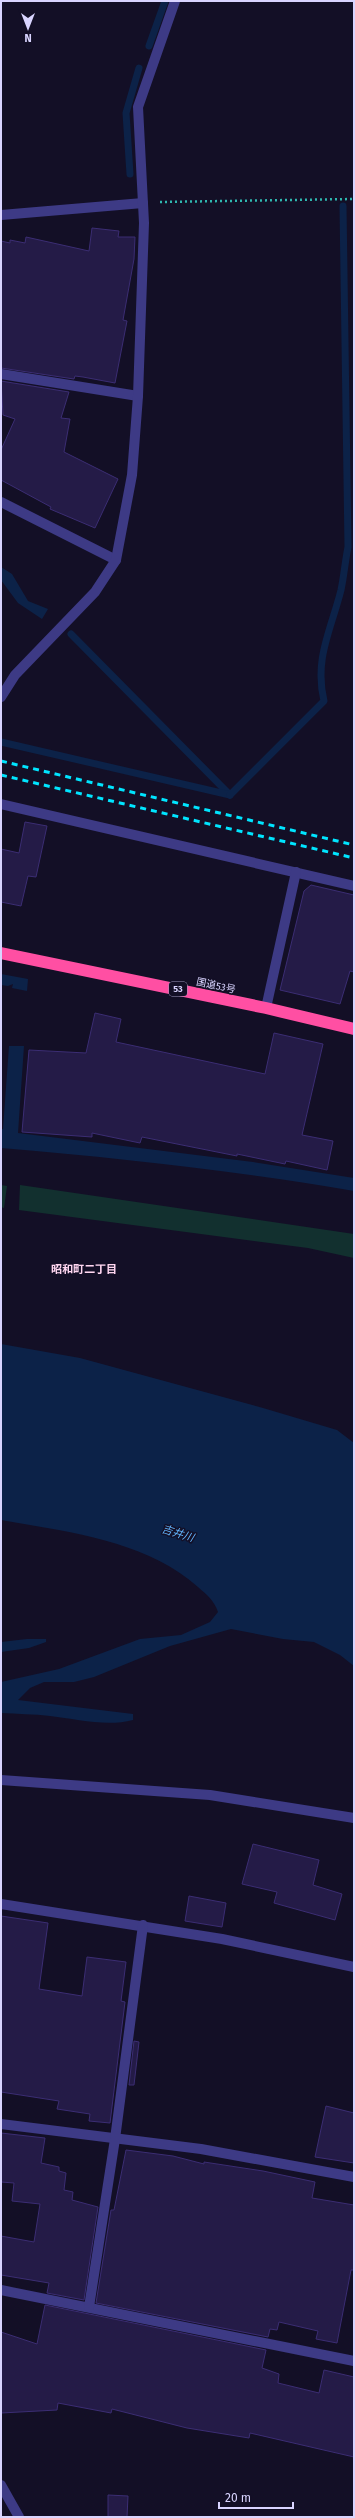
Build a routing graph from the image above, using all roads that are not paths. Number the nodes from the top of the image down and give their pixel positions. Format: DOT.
graph roads {
  1 [pos="175,1"];
  2 [pos="143,203"];
  3 [pos="1,215"];
  4 [pos="1,374"];
  5 [pos="138,396"];
  6 [pos="1,502"];
  7 [pos="116,560"];
  8 [pos="1,697"];
  9 [pos="1,804"];
  10 [pos="296,872"];
  11 [pos="354,886"];
  12 [pos="1,953"];
  13 [pos="266,1008"];
  14 [pos="354,1029"];
  15 [pos="1,1780"];
  16 [pos="354,1818"];
  17 [pos="1,1904"];
  18 [pos="143,1925"];
  19 [pos="354,1967"];
  20 [pos="1,2124"];
  21 [pos="116,2138"];
  22 [pos="354,2177"];
  23 [pos="1,2290"];
  24 [pos="89,2307"];
  25 [pos="354,2361"];
  26 [pos="1,2485"];
  27 [pos="19,2517"];
  1 -- 2 [label="street"];
  2 -- 3 [label="street"];
  2 -- 5 [label="street"];
  4 -- 5 [label="street"];
  5 -- 7 [label="street"];
  6 -- 7 [label="street"];
  7 -- 8 [label="street"];
  9 -- 10 [label="street"];
  10 -- 11 [label="street"];
  10 -- 13 [label="street"];
  12 -- 13 [label="highway, 国道53号 / 53"];
  13 -- 14 [label="highway, 国道53号 / 53"];
  15 -- 16 [label="street"];
  17 -- 18 [label="street"];
  18 -- 19 [label="street"];
  18 -- 21 [label="street"];
  20 -- 21 [label="street"];
  21 -- 22 [label="street"];
  21 -- 24 [label="street"];
  23 -- 24 [label="street"];
  24 -- 25 [label="street"];
  26 -- 27 [label="street"];
}
